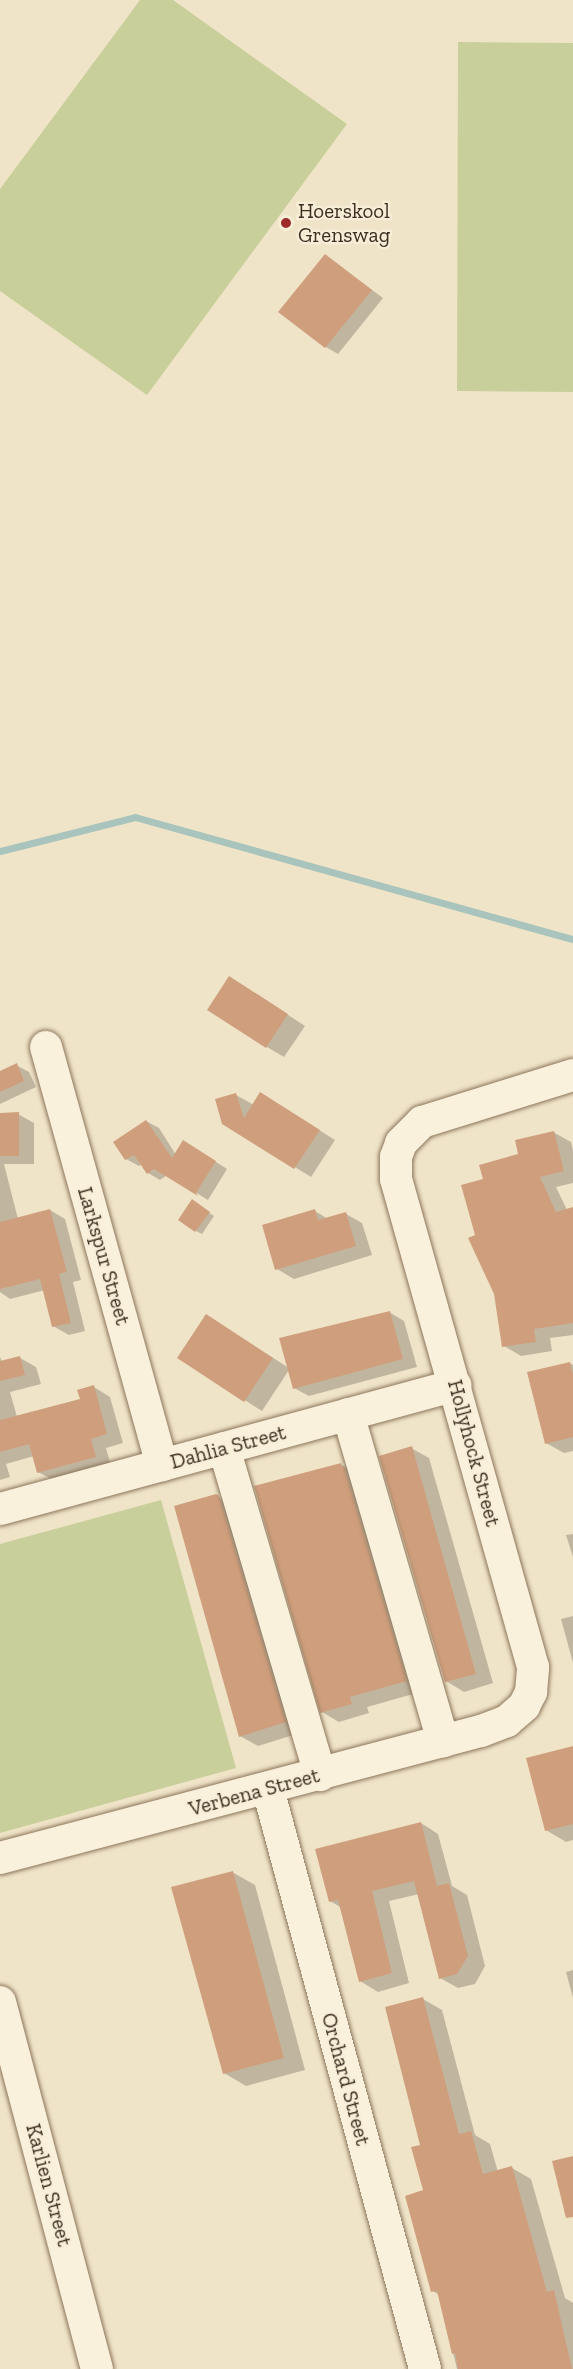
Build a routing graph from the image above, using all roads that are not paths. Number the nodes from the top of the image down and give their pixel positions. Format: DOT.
graph roads {
  1 [pos="46,1047"];
  2 [pos="573,1076"];
  3 [pos="455,1385"];
  4 [pos="348,1414"];
  5 [pos="224,1448"];
  6 [pos="162,1465"];
  7 [pos="0,1509"];
  8 [pos="507,1721"];
  9 [pos="443,1741"];
  10 [pos="320,1775"];
  11 [pos="268,1789"];
  12 [pos="0,1858"];
  13 [pos="0,2002"];
  14 [pos="97,2369"];
  15 [pos="425,2369"];
  1 -- 6 [label="street, Larkspur Street"];
  2 -- 3 [label="street, Hollyhock Street"];
  3 -- 4 [label="street, Dahlia Street"];
  3 -- 8 [label="street, Hollyhock Street"];
  4 -- 5 [label="street, Dahlia Street"];
  4 -- 9 [label="street"];
  5 -- 6 [label="street, Dahlia Street"];
  5 -- 10 [label="street"];
  6 -- 7 [label="street, Dahlia Street"];
  8 -- 9 [label="street, Verbena Street"];
  9 -- 10 [label="street, Verbena Street"];
  10 -- 11 [label="street, Verbena Street"];
  11 -- 12 [label="street, Verbena Street"];
  11 -- 15 [label="street, Orchard Street"];
  13 -- 14 [label="street, Karlien Street"];
}
